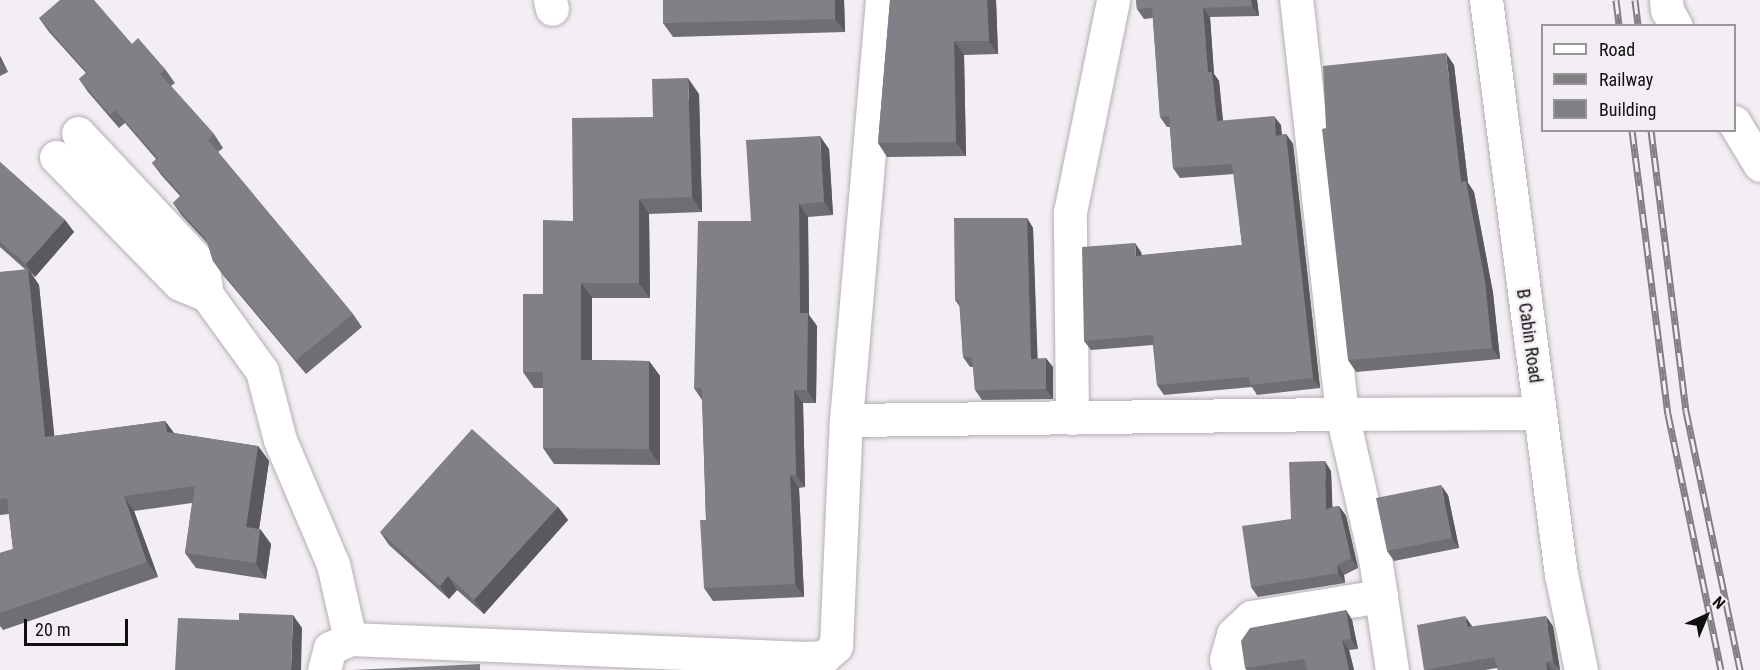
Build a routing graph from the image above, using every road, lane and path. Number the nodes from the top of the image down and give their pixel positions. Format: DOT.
graph roads {
  1 [pos="882,0"];
  2 [pos="1113,0"];
  3 [pos="1296,0"];
  4 [pos="1486,0"];
  5 [pos="1666,0"];
  6 [pos="1675,24"];
  7 [pos="1736,125"];
  8 [pos="78,133"];
  9 [pos="56,158"];
  10 [pos="1760,165"];
  11 [pos="207,295"];
  12 [pos="1539,413"];
  13 [pos="1342,414"];
  14 [pos="1072,418"];
  15 [pos="846,420"];
  16 [pos="1381,597"];
  17 [pos="350,639"];
  18 [pos="324,670"];
  19 [pos="1229,670"];
  20 [pos="1392,670"];
  21 [pos="1581,670"];
  1 -- 15 [label="street"];
  2 -- 14 [label="street"];
  3 -- 13 [label="street"];
  4 -- 12 [label="street, B Cabin Road"];
  5 -- 6 [label="street"];
  7 -- 10 [label="street"];
  8 -- 11 [label="street"];
  9 -- 11 [label="street"];
  11 -- 17 [label="street"];
  12 -- 13 [label="street"];
  12 -- 21 [label="street, B Cabin Road"];
  13 -- 14 [label="street"];
  13 -- 16 [label="street"];
  14 -- 15 [label="street"];
  15 -- 17 [label="street"];
  16 -- 19 [label="street"];
  16 -- 20 [label="street"];
  17 -- 18 [label="street"];
}
